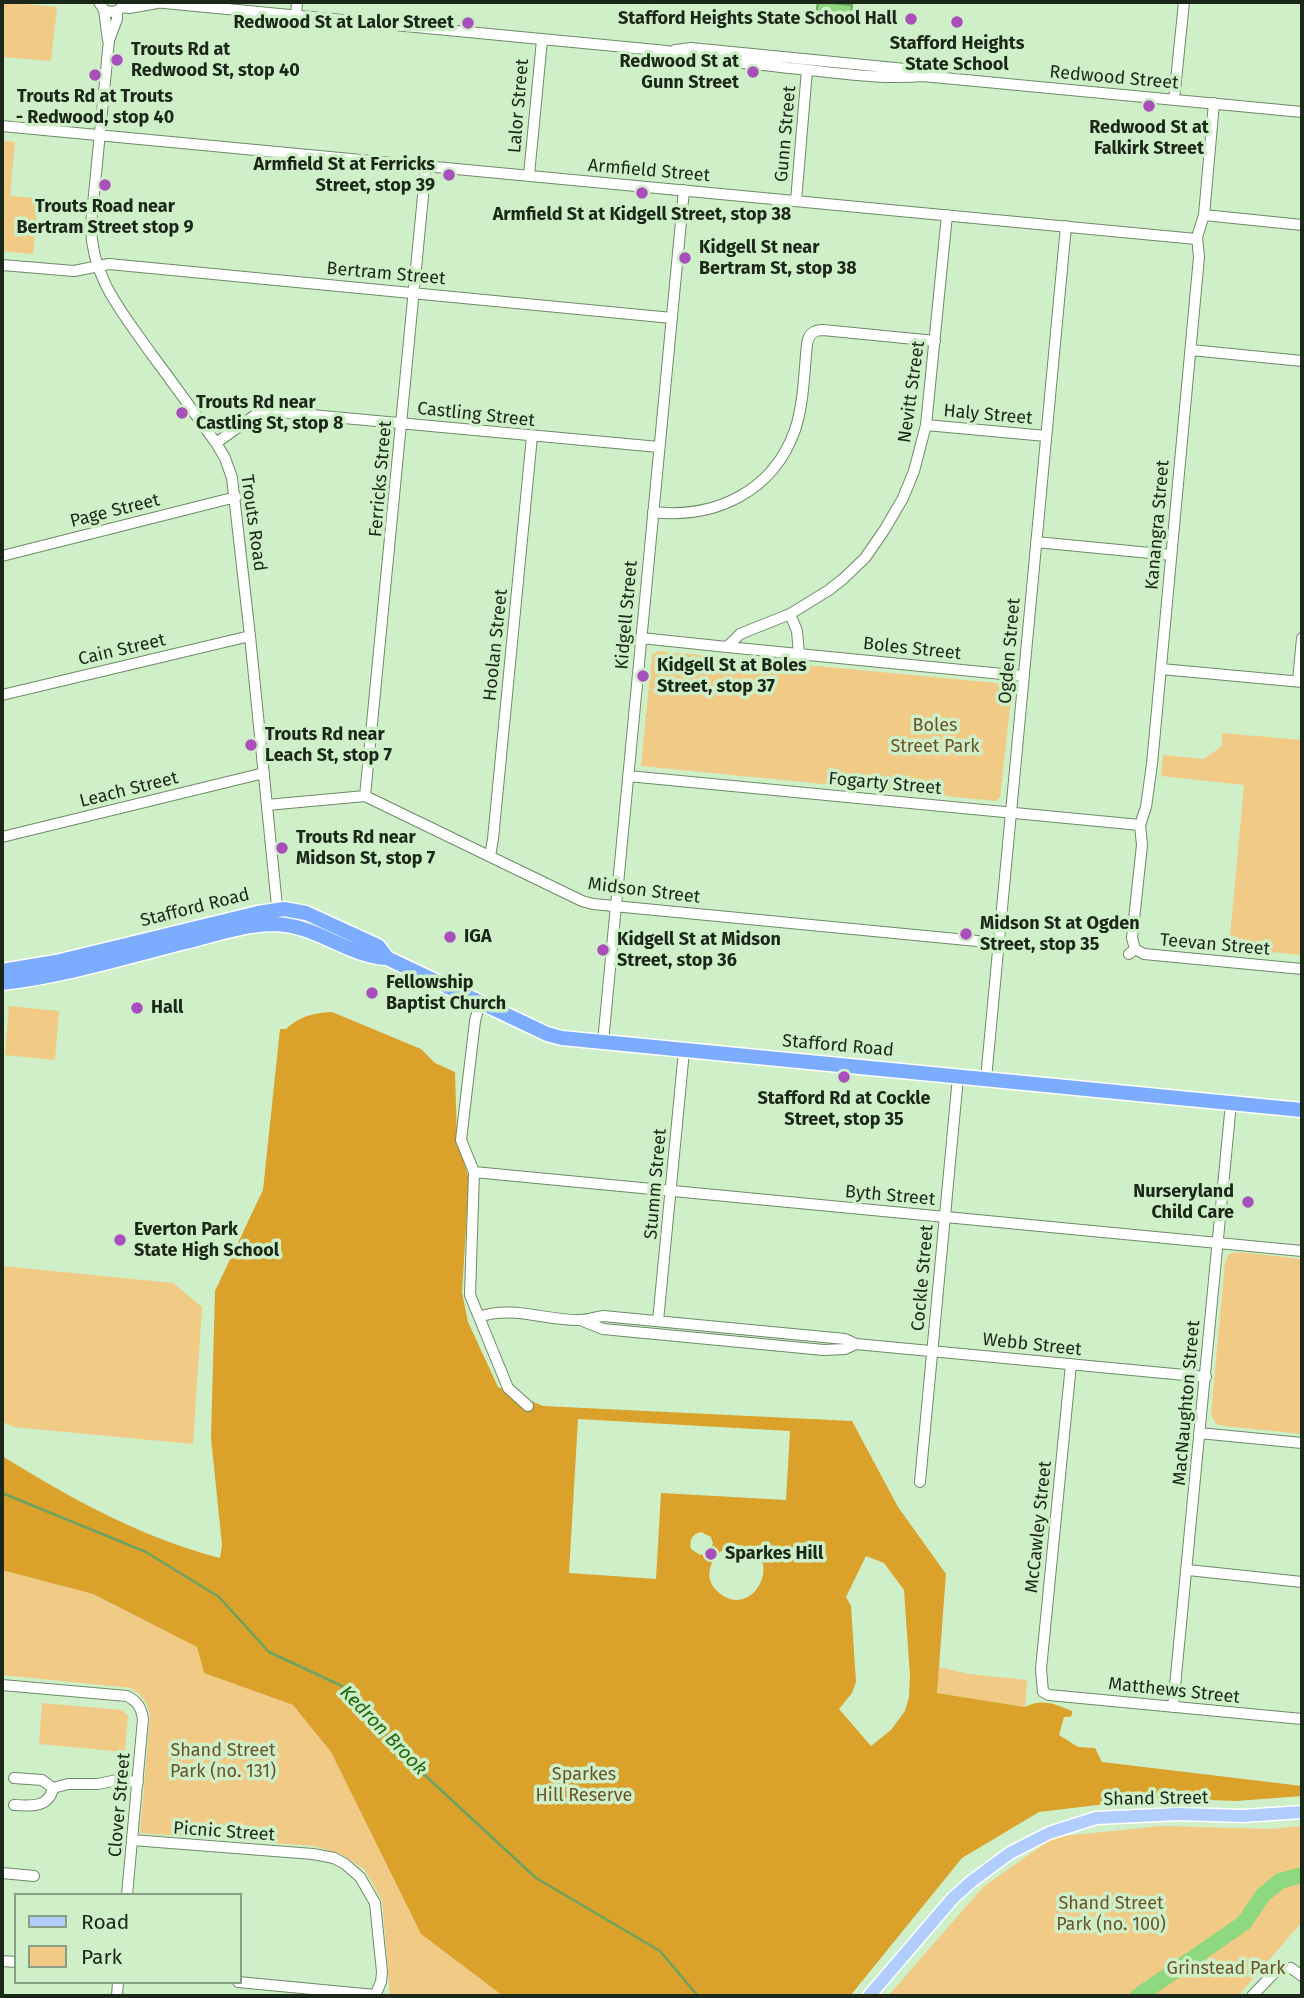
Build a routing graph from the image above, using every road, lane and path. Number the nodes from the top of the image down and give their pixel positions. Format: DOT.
graph roads {
  1 [pos="155,2"];
  2 [pos="297,2"];
  3 [pos="1184,2"];
  4 [pos="99,4"];
  5 [pos="122,7"];
  6 [pos="296,16"];
  7 [pos="108,40"];
  8 [pos="542,40"];
  9 [pos="667,51"];
  10 [pos="807,69"];
  11 [pos="923,76"];
  12 [pos="1174,100"];
  13 [pos="1214,103"];
  14 [pos="1302,112"];
  15 [pos="2,126"];
  16 [pos="99,135"];
  17 [pos="426,165"];
  18 [pos="528,175"];
  19 [pos="684,190"];
  20 [pos="796,201"];
  21 [pos="947,215"];
  22 [pos="1204,215"];
  23 [pos="1302,225"];
  24 [pos="1066,226"];
  25 [pos="1196,239"];
  26 [pos="2,265"];
  27 [pos="97,266"];
  28 [pos="414,293"];
  29 [pos="672,318"];
  30 [pos="935,341"];
  31 [pos="1191,350"];
  32 [pos="1302,361"];
  33 [pos="402,423"];
  34 [pos="926,425"];
  35 [pos="532,436"];
  36 [pos="1046,436"];
  37 [pos="216,443"];
  38 [pos="659,447"];
  39 [pos="236,497"];
  40 [pos="653,512"];
  41 [pos="1036,542"];
  42 [pos="1171,555"];
  43 [pos="2,556"];
  44 [pos="790,614"];
  45 [pos="250,636"];
  46 [pos="641,638"];
  47 [pos="1302,638"];
  48 [pos="727,647"];
  49 [pos="799,654"];
  50 [pos="1161,669"];
  51 [pos="1023,676"];
  52 [pos="1300,682"];
  53 [pos="2,695"];
  54 [pos="264,773"];
  55 [pos="628,776"];
  56 [pos="365,796"];
  57 [pos="267,805"];
  58 [pos="1010,813"];
  59 [pos="1140,825"];
  60 [pos="2,837"];
  61 [pos="490,856"];
  62 [pos="615,906"];
  63 [pos="278,917"];
  64 [pos="998,943"];
  65 [pos="1132,951"];
  66 [pos="1302,969"];
  67 [pos="2,971"];
  68 [pos="2,983"];
  69 [pos="480,1002"];
  70 [pos="603,1042"];
  71 [pos="684,1051"];
  72 [pos="958,1077"];
  73 [pos="986,1079"];
  74 [pos="1231,1103"];
  75 [pos="1302,1110"];
  76 [pos="474,1172"];
  77 [pos="671,1191"];
  78 [pos="944,1217"];
  79 [pos="1217,1243"];
  80 [pos="1302,1251"];
  81 [pos="479,1317"];
  82 [pos="580,1320"];
  83 [pos="659,1321"];
  84 [pos="856,1344"];
  85 [pos="932,1351"];
  86 [pos="1071,1364"];
  87 [pos="1206,1377"];
  88 [pos="528,1406"];
  89 [pos="1199,1433"];
  90 [pos="1302,1443"];
  91 [pos="920,1482"];
  92 [pos="1188,1570"];
  93 [pos="1302,1582"];
  94 [pos="2,1685"];
  95 [pos="1043,1692"];
  96 [pos="1173,1707"];
  97 [pos="1302,1719"];
  98 [pos="14,1778"];
  99 [pos="138,1782"];
  100 [pos="53,1788"];
  101 [pos="14,1805"];
  102 [pos="1302,1812"];
  103 [pos="132,1840"];
  104 [pos="2,1873"];
  105 [pos="34,1876"];
  106 [pos="127,1893"];
  107 [pos="1302,1976"];
  108 [pos="242,1982"];
  109 [pos="375,1995"];
  110 [pos="869,1996"];
  111 [pos="1252,1996"];
  1 -- 5 [label="street, Redwood Street"];
  1 -- 6 [label="street, Redwood Street"];
  2 -- 6 [label="street"];
  3 -- 12 [label="street"];
  4 -- 5 [label="street, Redwood Street"];
  4 -- 7 [label="street, Trouts Road"];
  5 -- 7 [label="street, Trouts Road"];
  6 -- 8 [label="street, Redwood Street"];
  7 -- 16 [label="street, Trouts Road"];
  8 -- 9 [label="street, Redwood Street"];
  8 -- 18 [label="street, Lalor Street"];
  9 -- 10 [label="street, Redwood Street"];
  9 -- 11 [label="street, Redwood Street"];
  10 -- 11 [label="street, Redwood Street"];
  10 -- 20 [label="street, Gunn Street"];
  11 -- 12 [label="street, Redwood Street"];
  12 -- 13 [label="street, Redwood Street"];
  13 -- 14 [label="street, Redwood Street"];
  13 -- 22 [label="street, Kanangra Street"];
  15 -- 16 [label="street, Armfield Street"];
  16 -- 17 [label="street, Armfield Street"];
  16 -- 27 [label="street, Trouts Road"];
  17 -- 18 [label="street, Armfield Street"];
  17 -- 28 [label="street, Ferricks Street"];
  18 -- 19 [label="street, Armfield Street"];
  19 -- 20 [label="street, Armfield Street"];
  19 -- 29 [label="street, Kidgell Street"];
  20 -- 21 [label="street, Armfield Street"];
  21 -- 24 [label="street, Armfield Street"];
  21 -- 30 [label="street, Nevitt Street"];
  22 -- 23 [label="street"];
  22 -- 25 [label="street, Kanangra Street"];
  24 -- 25 [label="street, Armfield Street"];
  24 -- 36 [label="street, Ogden Street"];
  25 -- 31 [label="street, Kanangra Street"];
  26 -- 27 [label="street, Bertram Street"];
  27 -- 28 [label="street, Bertram Street"];
  27 -- 37 [label="street, Trouts Road"];
  28 -- 29 [label="street, Bertram Street"];
  28 -- 33 [label="street, Ferricks Street"];
  29 -- 38 [label="street, Kidgell Street"];
  30 -- 34 [label="street, Nevitt Street"];
  30 -- 40 [label="street"];
  31 -- 32 [label="street"];
  31 -- 42 [label="street, Kanangra Street"];
  33 -- 35 [label="street, Castling Street"];
  33 -- 37 [label="street, Castling Street"];
  33 -- 56 [label="street, Ferricks Street"];
  34 -- 36 [label="street, Haly Street"];
  34 -- 44 [label="street, Nevitt Street"];
  35 -- 38 [label="street, Castling Street"];
  35 -- 61 [label="street, Hoolan Street"];
  36 -- 41 [label="street, Ogden Street"];
  37 -- 39 [label="street, Trouts Road"];
  38 -- 40 [label="street, Kidgell Street"];
  39 -- 43 [label="street, Page Street"];
  39 -- 45 [label="street, Trouts Road"];
  40 -- 46 [label="street, Kidgell Street"];
  41 -- 42 [label="street"];
  41 -- 51 [label="street, Ogden Street"];
  42 -- 50 [label="street, Kanangra Street"];
  44 -- 48 [label="street, Nevitt Street"];
  44 -- 49 [label="street"];
  45 -- 53 [label="street, Cain Street"];
  45 -- 54 [label="street, Trouts Road"];
  46 -- 48 [label="street"];
  46 -- 55 [label="street, Kidgell Street"];
  47 -- 52 [label="street"];
  48 -- 49 [label="street, Boles Street"];
  49 -- 51 [label="street, Boles Street"];
  50 -- 52 [label="street"];
  50 -- 59 [label="street, Kanangra Street"];
  51 -- 58 [label="street, Ogden Street"];
  54 -- 57 [label="street, Trouts Road"];
  54 -- 60 [label="street, Leach Street"];
  55 -- 58 [label="street, Fogarty Street"];
  55 -- 62 [label="street, Kidgell Street"];
  56 -- 57 [label="street"];
  56 -- 61 [label="street, Midson Street"];
  57 -- 63 [label="street, Trouts Road"];
  58 -- 59 [label="street, Fogarty Street"];
  58 -- 64 [label="street, Ogden Street"];
  59 -- 65 [label="street, Kanangra Street"];
  61 -- 62 [label="street, Midson Street"];
  62 -- 64 [label="street, Midson Street"];
  62 -- 70 [label="street, Kidgell Street"];
  63 -- 67 [label="highway, Stafford Road"];
  63 -- 68 [label="highway, Stafford Road"];
  63 -- 69 [label="highway, Stafford Road"];
  64 -- 73 [label="street, Ogden Street"];
  65 -- 66 [label="street, Teevan Street"];
  69 -- 70 [label="highway, Stafford Road"];
  69 -- 76 [label="street"];
  70 -- 71 [label="highway, Stafford Road"];
  71 -- 72 [label="highway, Stafford Road"];
  71 -- 77 [label="street, Stumm Street"];
  72 -- 73 [label="highway, Stafford Road"];
  72 -- 78 [label="street, Cockle Street"];
  73 -- 74 [label="highway, Stafford Road"];
  74 -- 75 [label="highway, Stafford Road"];
  74 -- 79 [label="street, MacNaughton Street"];
  76 -- 77 [label="street, Byth Street"];
  76 -- 81 [label="street"];
  77 -- 78 [label="street, Byth Street"];
  77 -- 83 [label="street, Stumm Street"];
  78 -- 79 [label="street, Byth Street"];
  78 -- 85 [label="street, Cockle Street"];
  79 -- 80 [label="street, Byth Street"];
  79 -- 87 [label="street, MacNaughton Street"];
  81 -- 82 [label="street, Webb Street"];
  81 -- 88 [label="street"];
  82 -- 83 [label="street, Webb Street"];
  82 -- 84 [label="street, Webb Street"];
  83 -- 84 [label="street, Webb Street"];
  84 -- 85 [label="street, Webb Street"];
  85 -- 86 [label="street, Webb Street"];
  85 -- 91 [label="street, Cockle Street"];
  86 -- 87 [label="street, Webb Street"];
  86 -- 95 [label="street, McCawley Street"];
  87 -- 89 [label="street, MacNaughton Street"];
  89 -- 90 [label="street"];
  89 -- 92 [label="street, MacNaughton Street"];
  92 -- 93 [label="street"];
  92 -- 96 [label="street, MacNaughton Street"];
  94 -- 99 [label="street, Clover Street"];
  95 -- 96 [label="street, Matthews Street"];
  96 -- 97 [label="street, Matthews Street"];
  98 -- 100 [label="street"];
  99 -- 100 [label="street"];
  99 -- 103 [label="street, Clover Street"];
  100 -- 101 [label="street"];
  102 -- 110 [label="main road, Shand Street"];
  103 -- 106 [label="street, Clover Street"];
  103 -- 109 [label="street, Picnic Street"];
  104 -- 105 [label="street"];
  107 -- 111 [label="street"];
  108 -- 109 [label="street"];
}
